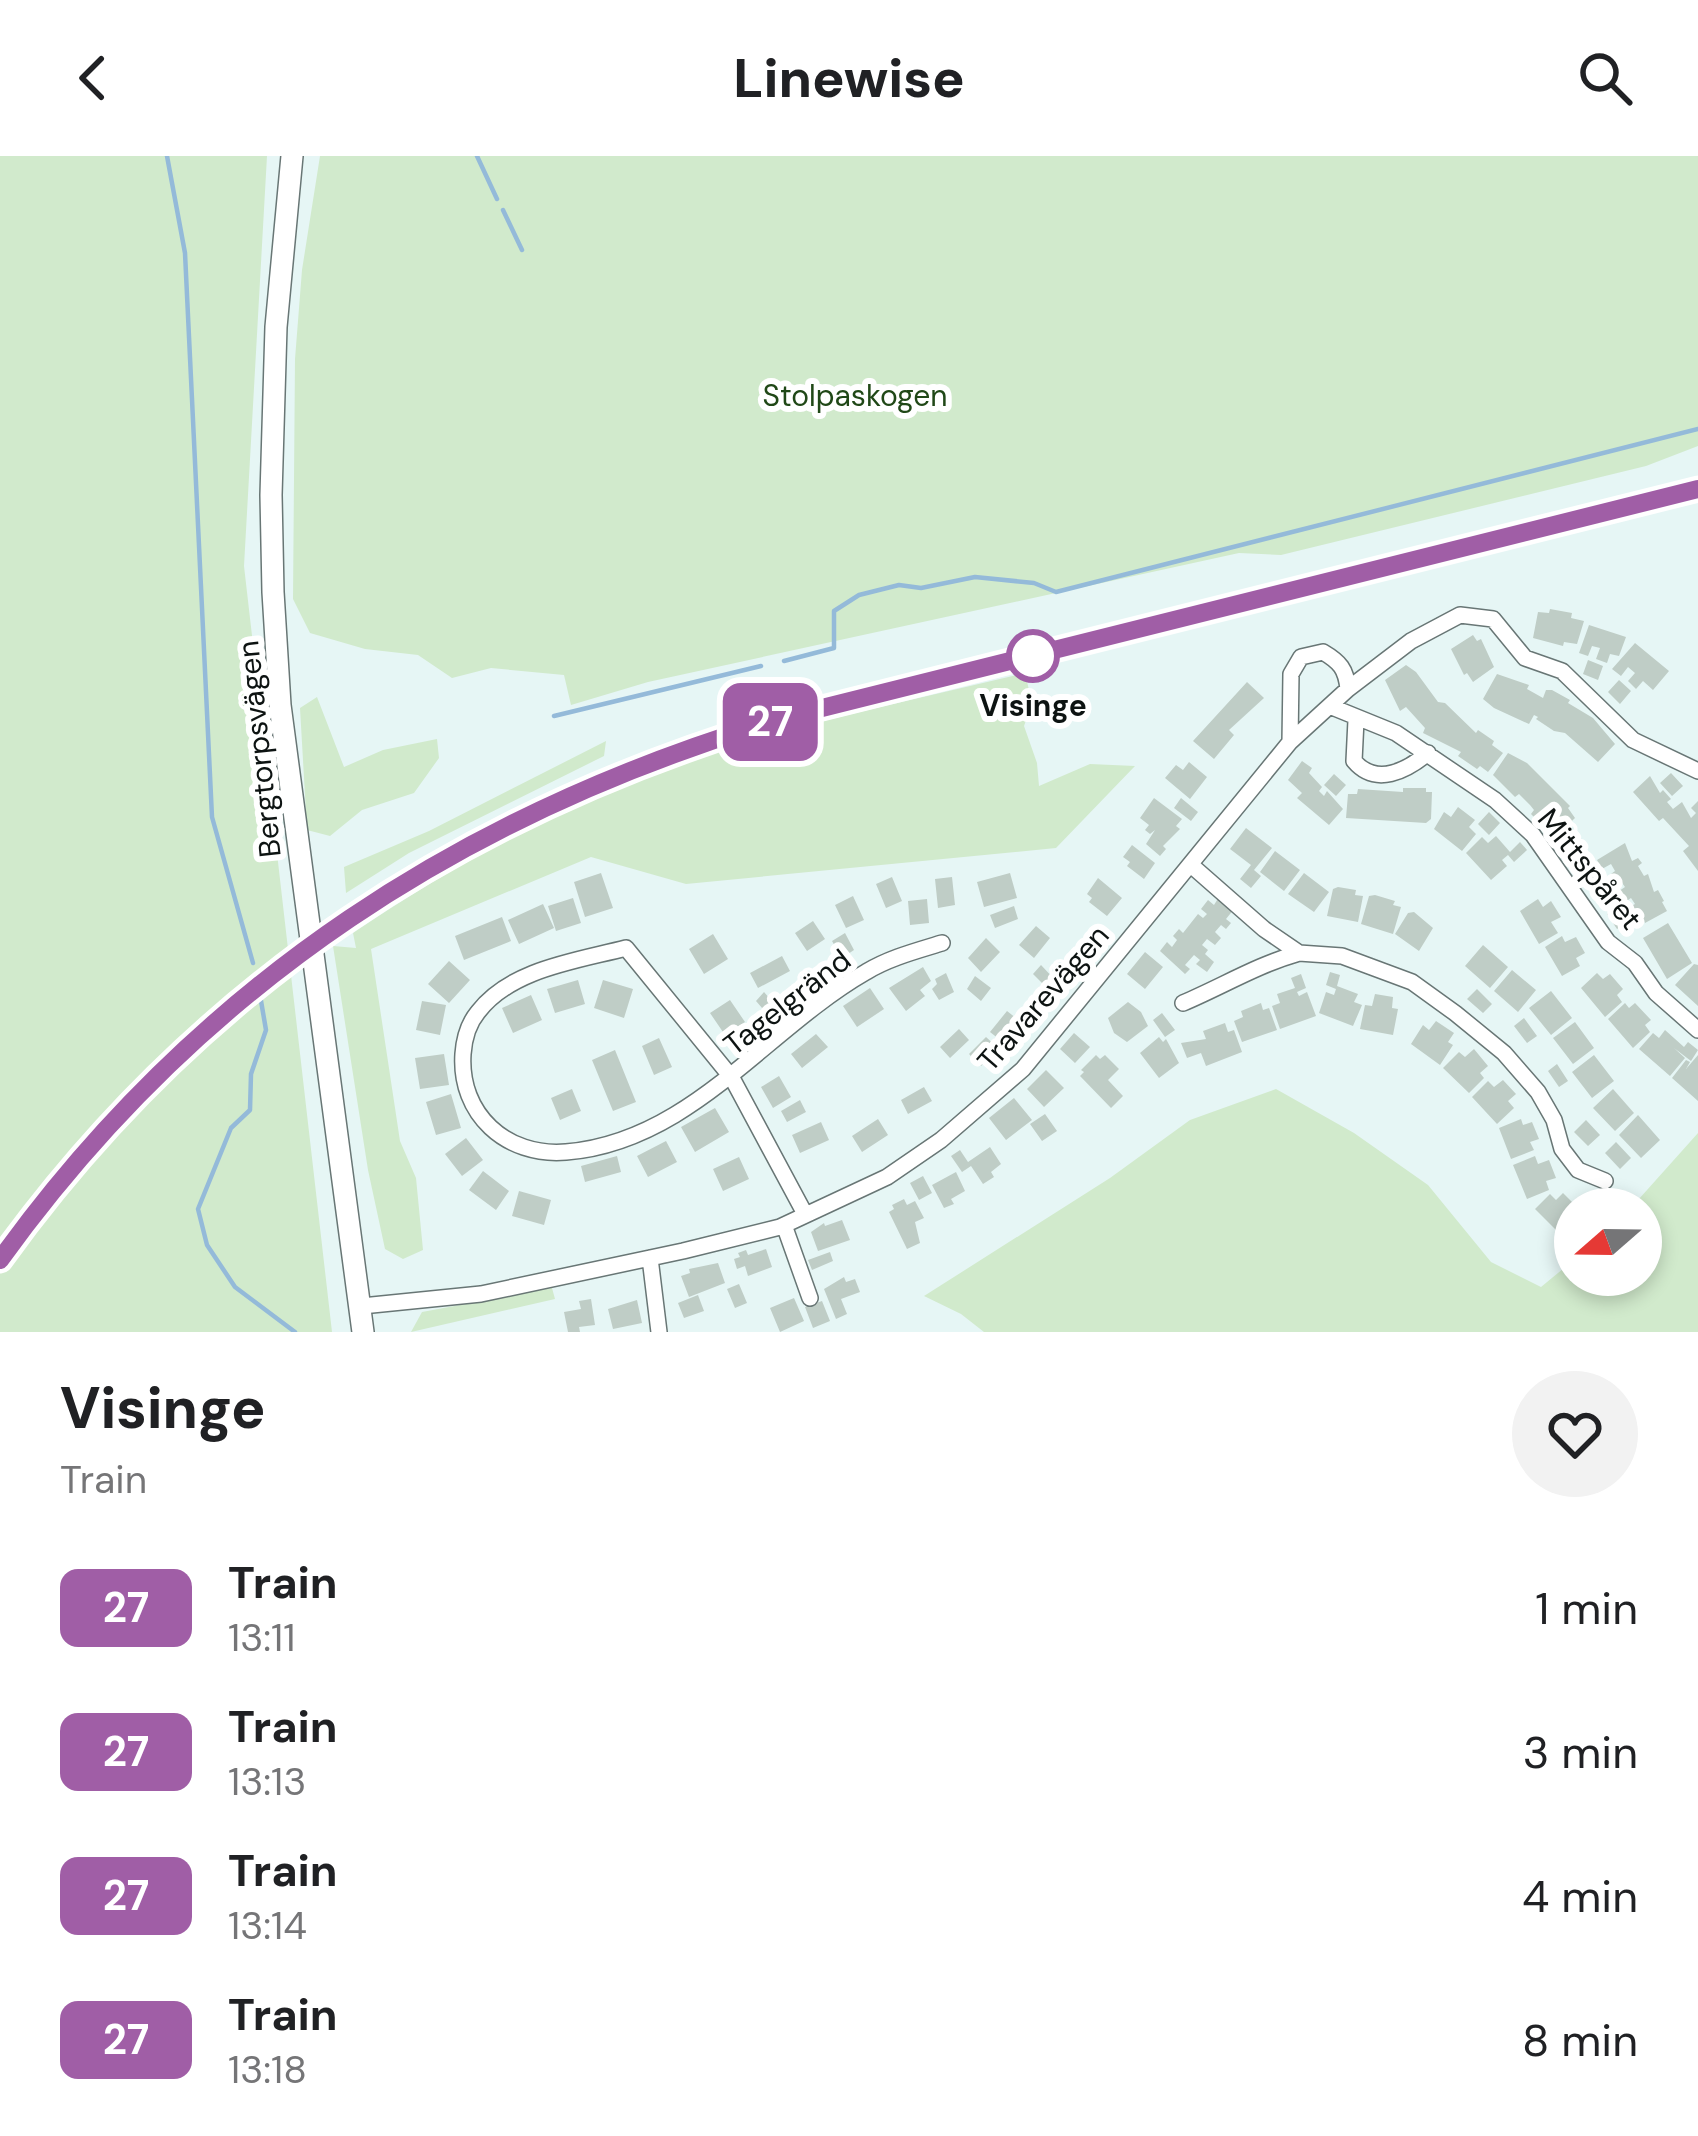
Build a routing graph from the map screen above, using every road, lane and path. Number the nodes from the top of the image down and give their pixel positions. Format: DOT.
graph roads {
  1 [pos="292,156"];
  2 [pos="1348,688"];
  3 [pos="1332,707"];
  4 [pos="1356,720"];
  5 [pos="1290,742"];
  6 [pos="1428,753"];
  7 [pos="1698,770"];
  8 [pos="1191,865"];
  9 [pos="1264,929"];
  10 [pos="942,943"];
  11 [pos="1299,953"];
  12 [pos="1251,968"];
  13 [pos="1183,1003"];
  14 [pos="1698,1030"];
  15 [pos="731,1078"];
  16 [pos="1605,1181"];
  17 [pos="805,1214"];
  18 [pos="784,1225"];
  19 [pos="650,1258"];
  20 [pos="809,1298"];
  21 [pos="362,1306"];
  22 [pos="364,1332"];
  23 [pos="659,1332"];
  1 -- 21 [label="main road, Bergtorpsvägen"];
  2 -- 3 [label="street, Travarevägen"];
  2 -- 5 [label="street"];
  2 -- 7 [label="street, Travarevägen"];
  3 -- 4 [label="street, Mittspåret"];
  3 -- 5 [label="street, Travarevägen"];
  4 -- 6 [label="street, Mittspåret"];
  4 -- 6 [label="street"];
  5 -- 8 [label="street, Travarevägen"];
  6 -- 14 [label="street, Mittspåret"];
  8 -- 9 [label="street"];
  8 -- 17 [label="street, Travarevägen"];
  9 -- 11 [label="street"];
  9 -- 12 [label="street"];
  10 -- 15 [label="street, Tagelgränd"];
  11 -- 12 [label="street"];
  11 -- 16 [label="street"];
  12 -- 13 [label="street"];
  15 -- 15 [label="street"];
  15 -- 17 [label="street"];
  17 -- 18 [label="street, Travarevägen"];
  18 -- 19 [label="street, Travarevägen"];
  18 -- 20 [label="street"];
  19 -- 21 [label="street, Travarevägen"];
  19 -- 23 [label="street"];
  21 -- 22 [label="main road, Bergtorpsvägen"];
}
